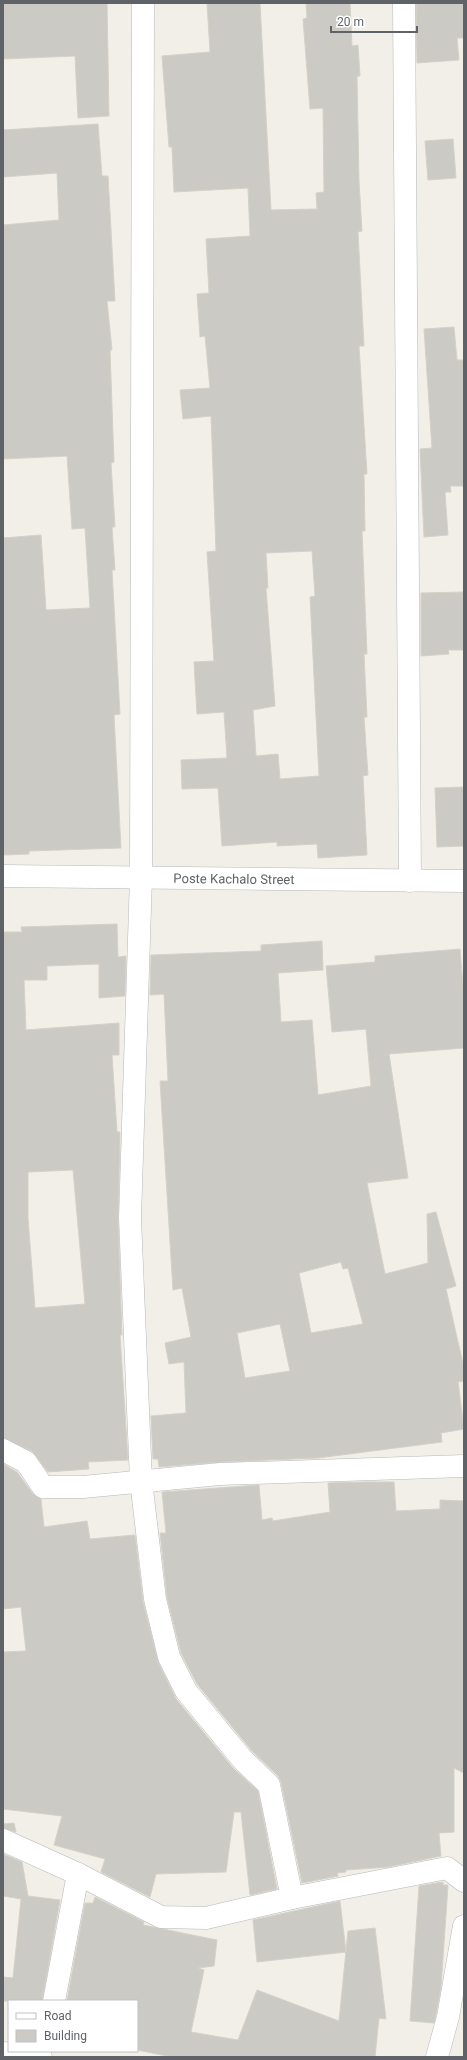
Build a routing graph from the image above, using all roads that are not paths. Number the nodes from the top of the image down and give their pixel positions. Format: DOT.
graph roads {
  1 [pos="143,3"];
  2 [pos="404,3"];
  3 [pos="3,876"];
  4 [pos="141,877"];
  5 [pos="410,881"];
  6 [pos="464,881"];
  7 [pos="3,1450"];
  8 [pos="464,1466"];
  9 [pos="141,1481"];
  10 [pos="3,1840"];
  11 [pos="78,1874"];
  12 [pos="464,1881"];
  13 [pos="292,1898"];
  14 [pos="464,1926"];
  15 [pos="54,2000"];
  16 [pos="3,2053"];
  17 [pos="41,2057"];
  18 [pos="437,2057"];
  1 -- 4 [label="street"];
  2 -- 5 [label="street"];
  3 -- 4 [label="street, Poste Kachalo Street"];
  4 -- 5 [label="street, Poste Kachalo Street"];
  4 -- 9 [label="street"];
  5 -- 6 [label="street, Poste Kachalo Street"];
  7 -- 9 [label="street"];
  8 -- 9 [label="street"];
  9 -- 13 [label="street"];
  10 -- 11 [label="street"];
  11 -- 13 [label="street"];
  11 -- 15 [label="street"];
  12 -- 13 [label="street"];
  14 -- 18 [label="street"];
  16 -- 17 [label="street"];
}
